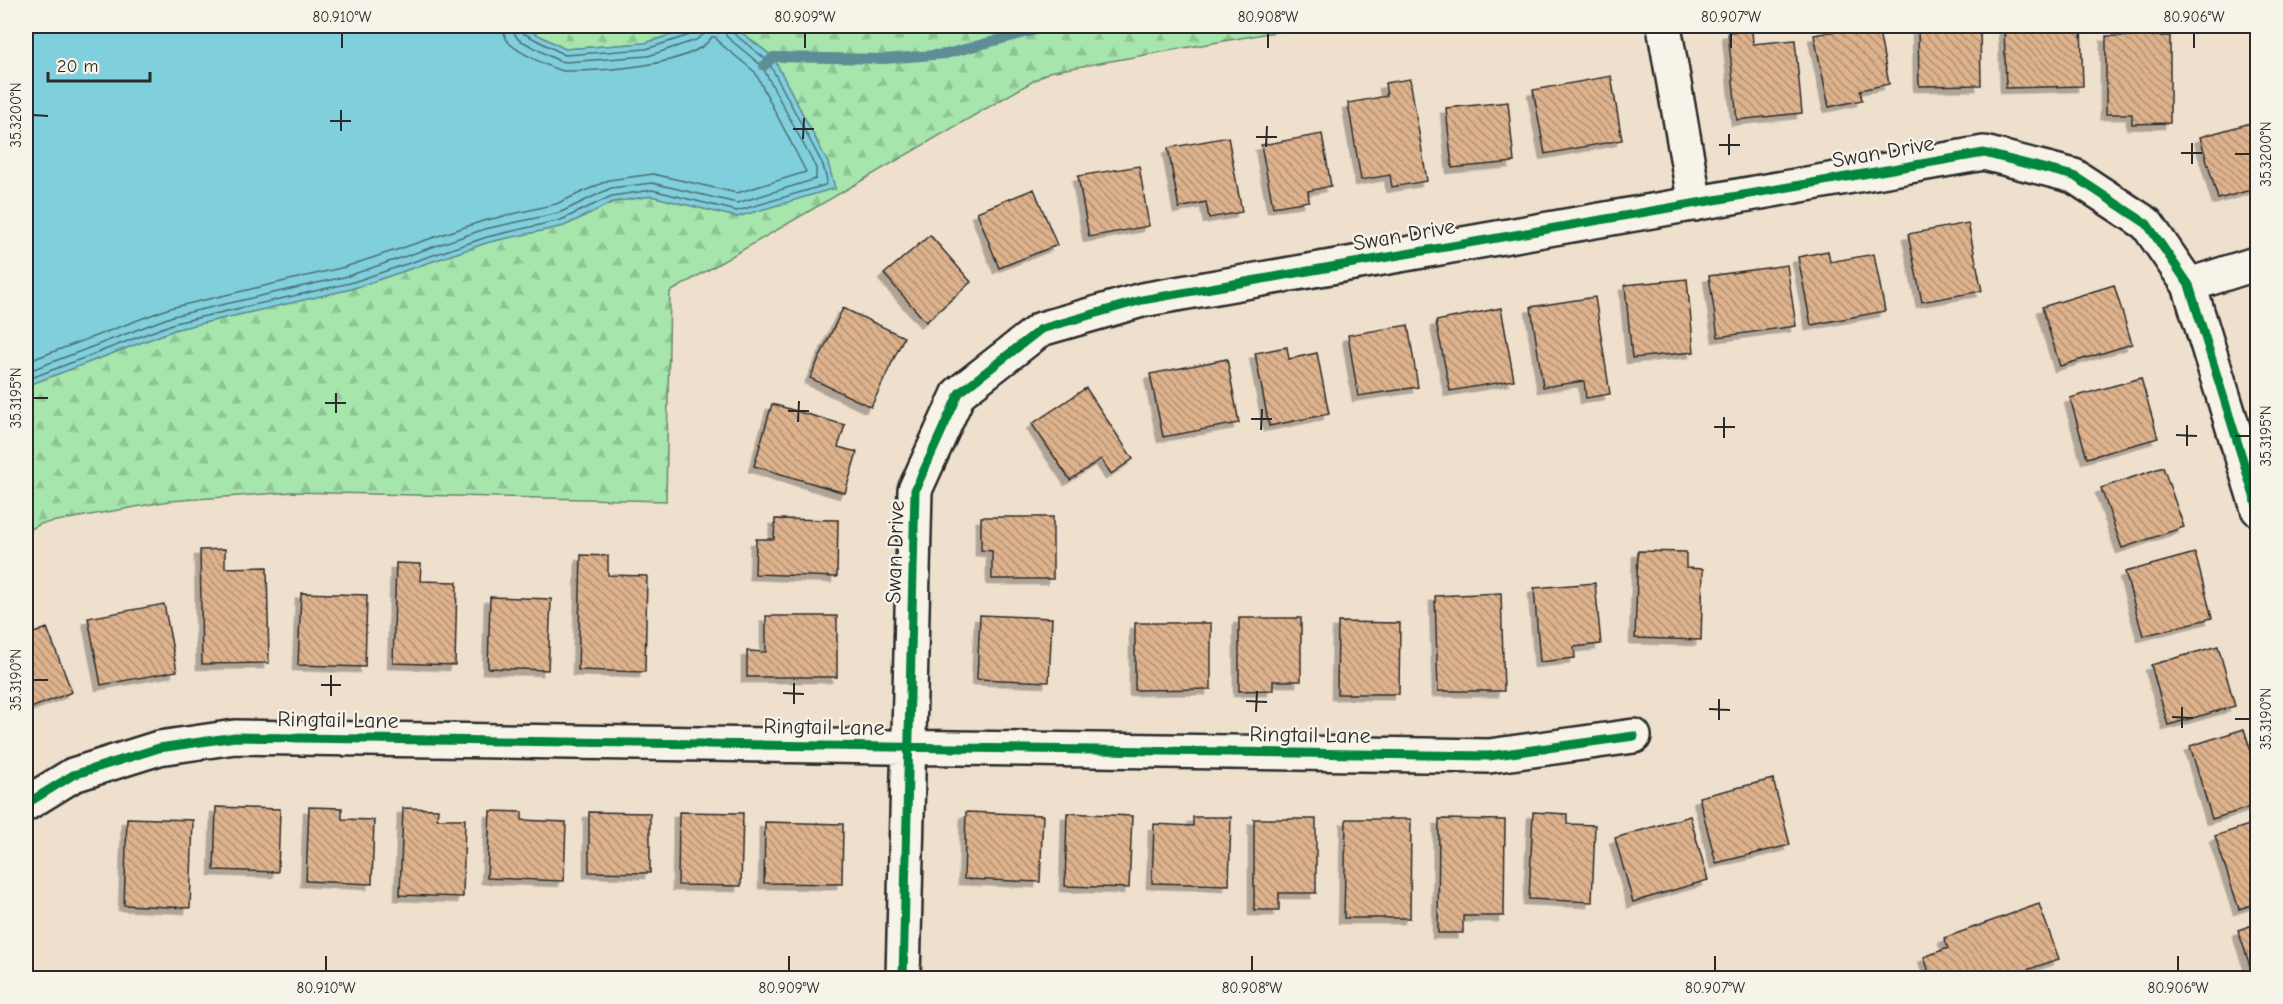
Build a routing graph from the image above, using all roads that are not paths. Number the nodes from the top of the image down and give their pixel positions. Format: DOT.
graph roads {
  1 [pos="1664,26"];
  2 [pos="1695,204"];
  3 [pos="2258,263"];
  4 [pos="2189,285"];
  5 [pos="2258,509"];
  6 [pos="1634,736"];
  7 [pos="908,747"];
  8 [pos="26,804"];
  9 [pos="903,978"];
  1 -- 2 [label="street"];
  2 -- 4 [label="street, Swan Drive"];
  2 -- 7 [label="street, Swan Drive"];
  3 -- 4 [label="street"];
  4 -- 5 [label="street, Swan Drive"];
  6 -- 7 [label="street, Ringtail Lane"];
  7 -- 8 [label="street, Ringtail Lane"];
  7 -- 9 [label="street, Swan Drive"];
}
